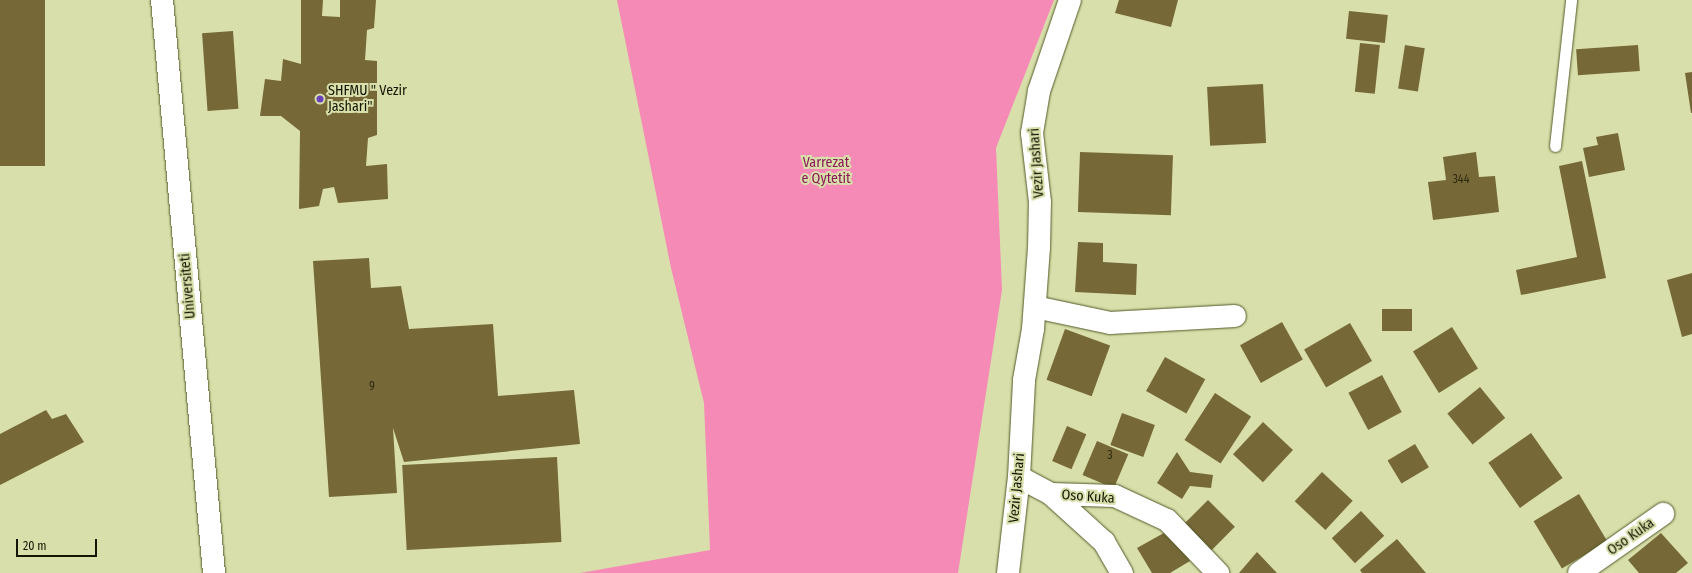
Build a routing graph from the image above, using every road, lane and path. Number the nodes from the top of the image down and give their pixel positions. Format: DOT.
graph roads {
  1 [pos="162,0"];
  2 [pos="1070,0"];
  3 [pos="1571,0"];
  4 [pos="1554,146"];
  5 [pos="1036,307"];
  6 [pos="1234,316"];
  7 [pos="1019,477"];
  8 [pos="1051,494"];
  9 [pos="1663,514"];
  10 [pos="214,573"];
  11 [pos="1008,573"];
  12 [pos="1122,573"];
  13 [pos="1218,573"];
  14 [pos="1579,573"];
  1 -- 10 [label="street, Universiteti"];
  2 -- 5 [label="street, Vezir Jashari"];
  3 -- 4 [label="lane"];
  5 -- 6 [label="street"];
  5 -- 7 [label="street, Vezir Jashari"];
  7 -- 8 [label="street"];
  7 -- 11 [label="street, Vezir Jashari"];
  8 -- 12 [label="street"];
  8 -- 13 [label="street, Oso Kuka"];
  9 -- 14 [label="street, Oso Kuka"];
}
